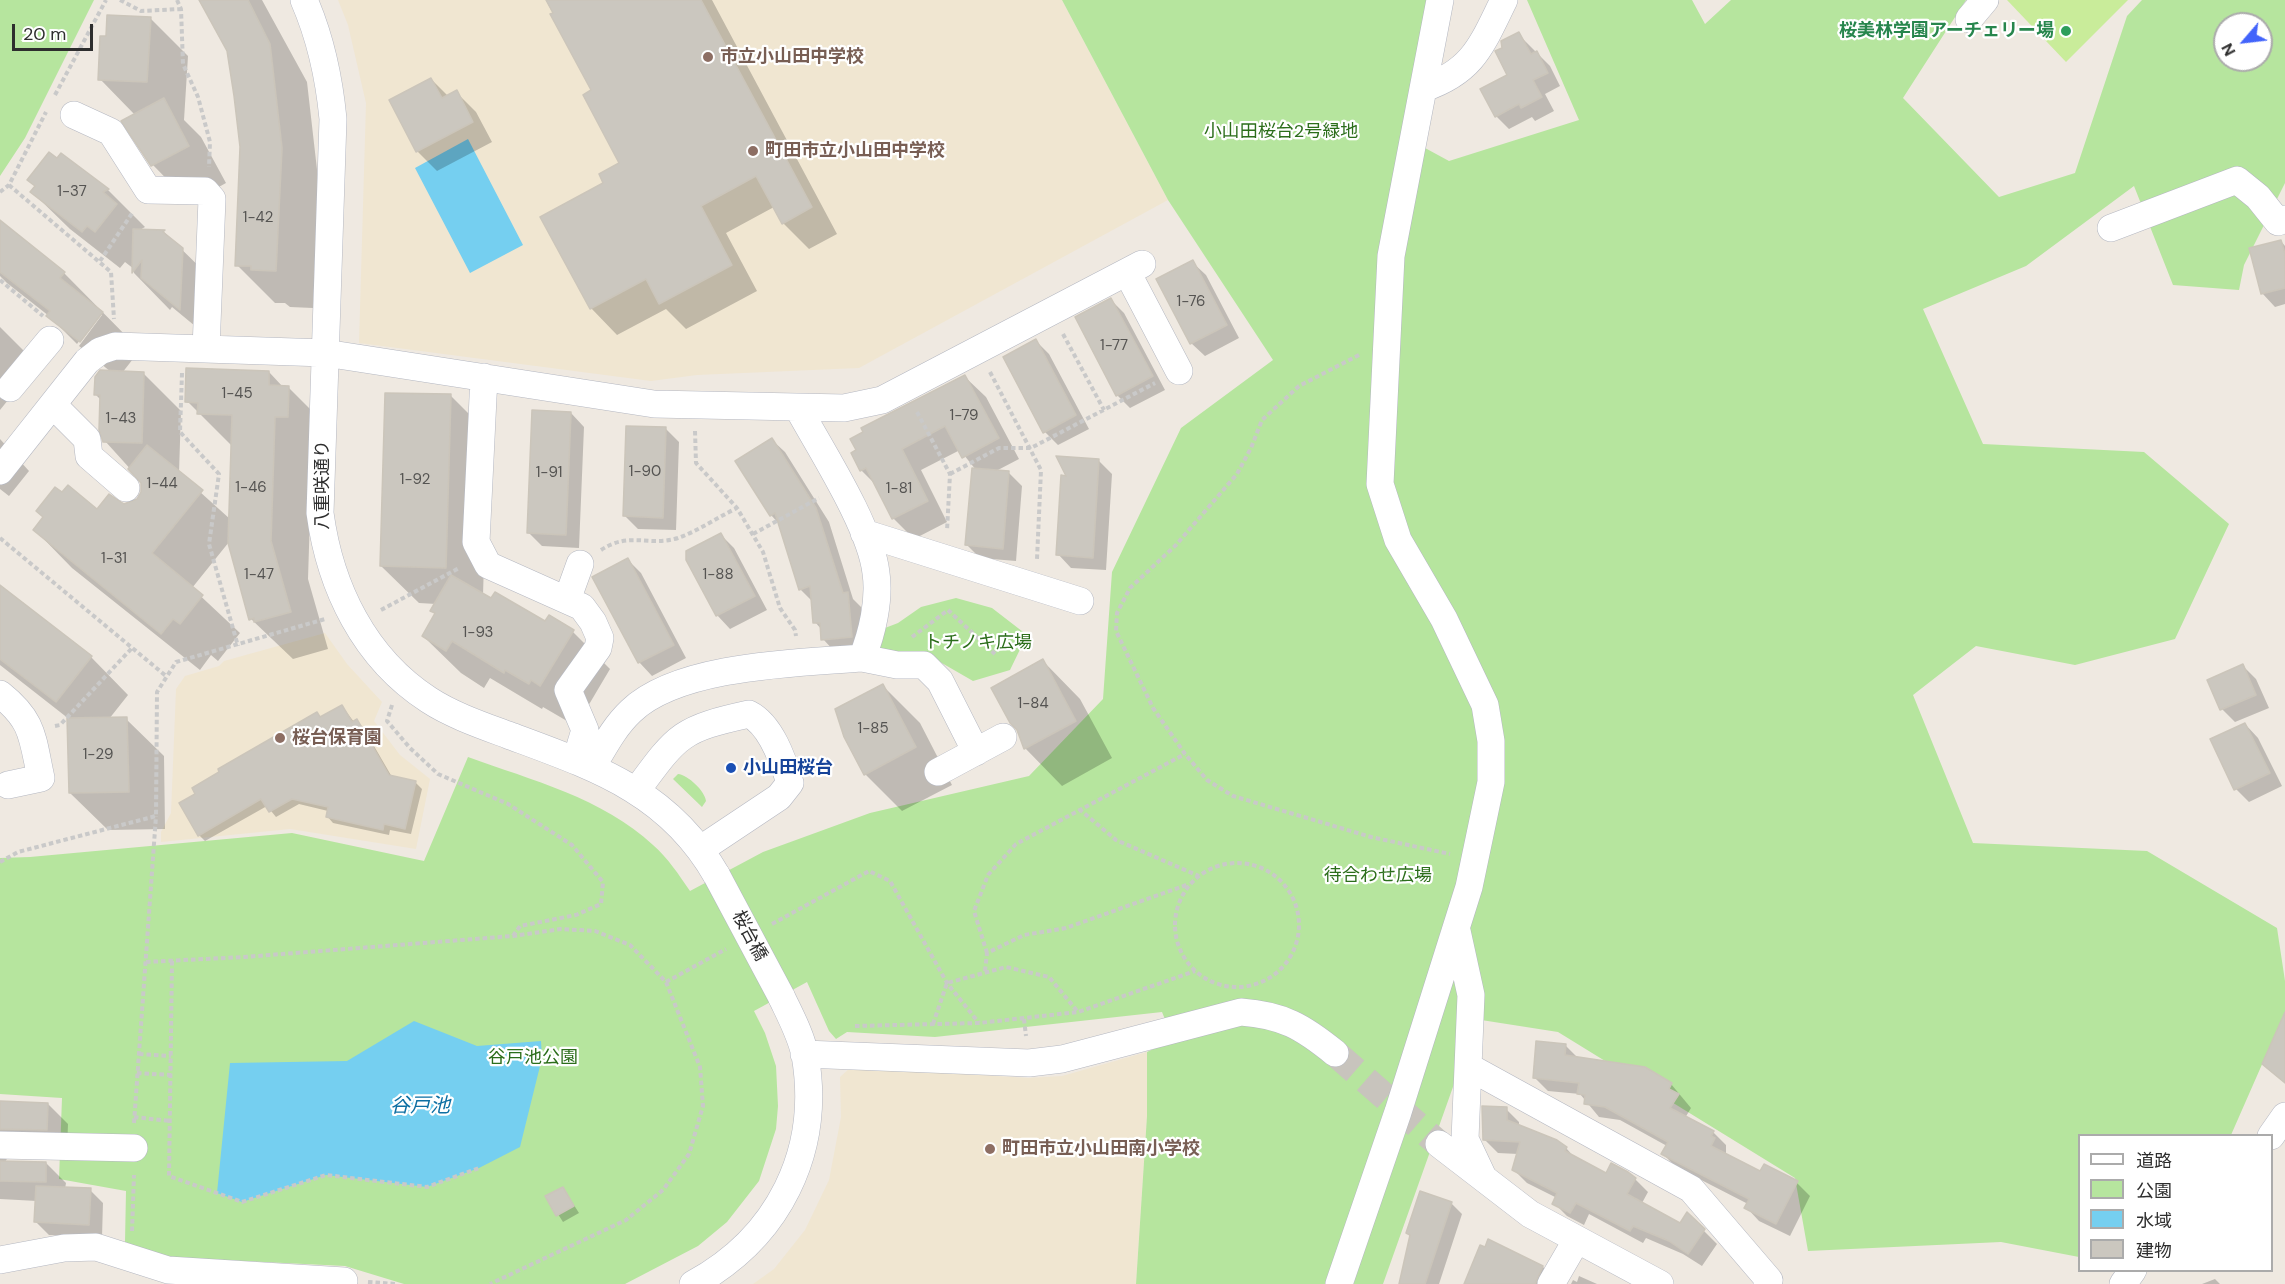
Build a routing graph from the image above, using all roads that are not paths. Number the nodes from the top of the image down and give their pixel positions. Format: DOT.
graph roads {
  1 [pos="303,0"];
  2 [pos="1440,0"];
  3 [pos="1504,0"];
  4 [pos="1424,88"];
  5 [pos="74,115"];
  6 [pos="2285,219"];
  7 [pos="2111,228"];
  8 [pos="195,348"];
  9 [pos="325,352"];
  10 [pos="1179,371"];
  11 [pos="484,377"];
  12 [pos="10,388"];
  13 [pos="60,395"];
  14 [pos="798,408"];
  15 [pos="0,471"];
  16 [pos="126,488"];
  17 [pos="864,532"];
  18 [pos="580,564"];
  19 [pos="567,600"];
  20 [pos="1080,601"];
  21 [pos="862,658"];
  22 [pos="0,694"];
  23 [pos="1003,737"];
  24 [pos="976,752"];
  25 [pos="584,764"];
  26 [pos="938,772"];
  27 [pos="8,785"];
  28 [pos="637,790"];
  29 [pos="701,849"];
  30 [pos="717,876"];
  31 [pos="1457,927"];
  32 [pos="1335,1053"];
  33 [pos="804,1054"];
  34 [pos="1469,1066"];
  35 [pos="2285,1116"];
  36 [pos="2272,1134"];
  37 [pos="1439,1144"];
  38 [pos="0,1145"];
  39 [pos="134,1148"];
  40 [pos="1485,1182"];
  41 [pos="1576,1241"];
  42 [pos="0,1260"];
  43 [pos="327,1281"];
  44 [pos="693,1284"];
  45 [pos="1339,1284"];
  46 [pos="1551,1284"];
  47 [pos="1660,1284"];
  48 [pos="1767,1284"];
  1 -- 9 [label="street, 八重咲通り"];
  2 -- 4 [label="street"];
  3 -- 4 [label="street"];
  4 -- 31 [label="street"];
  5 -- 8 [label="street"];
  6 -- 7 [label="street"];
  8 -- 9 [label="street"];
  8 -- 13 [label="street"];
  9 -- 11 [label="street"];
  9 -- 25 [label="street, 八重咲通り"];
  10 -- 14 [label="street"];
  11 -- 14 [label="street"];
  11 -- 19 [label="street"];
  12 -- 13 [label="street"];
  13 -- 15 [label="street"];
  13 -- 16 [label="street"];
  14 -- 17 [label="street"];
  17 -- 20 [label="street"];
  17 -- 21 [label="street"];
  18 -- 19 [label="street"];
  19 -- 25 [label="street"];
  21 -- 24 [label="street"];
  21 -- 25 [label="street"];
  22 -- 27 [label="street"];
  23 -- 24 [label="street"];
  24 -- 26 [label="street"];
  25 -- 28 [label="street, 八重咲通り"];
  28 -- 29 [label="street, 八重咲通り"];
  28 -- 29 [label="street"];
  29 -- 30 [label="street, 八重咲通り"];
  30 -- 33 [label="street, 桜台橋, bridge"];
  31 -- 34 [label="street"];
  31 -- 45 [label="street"];
  32 -- 33 [label="street"];
  33 -- 44 [label="street"];
  34 -- 40 [label="street"];
  34 -- 48 [label="street"];
  35 -- 36 [label="street"];
  37 -- 40 [label="street"];
  38 -- 39 [label="street"];
  40 -- 41 [label="street"];
  41 -- 46 [label="street"];
  41 -- 47 [label="street"];
  42 -- 43 [label="street"];
}
